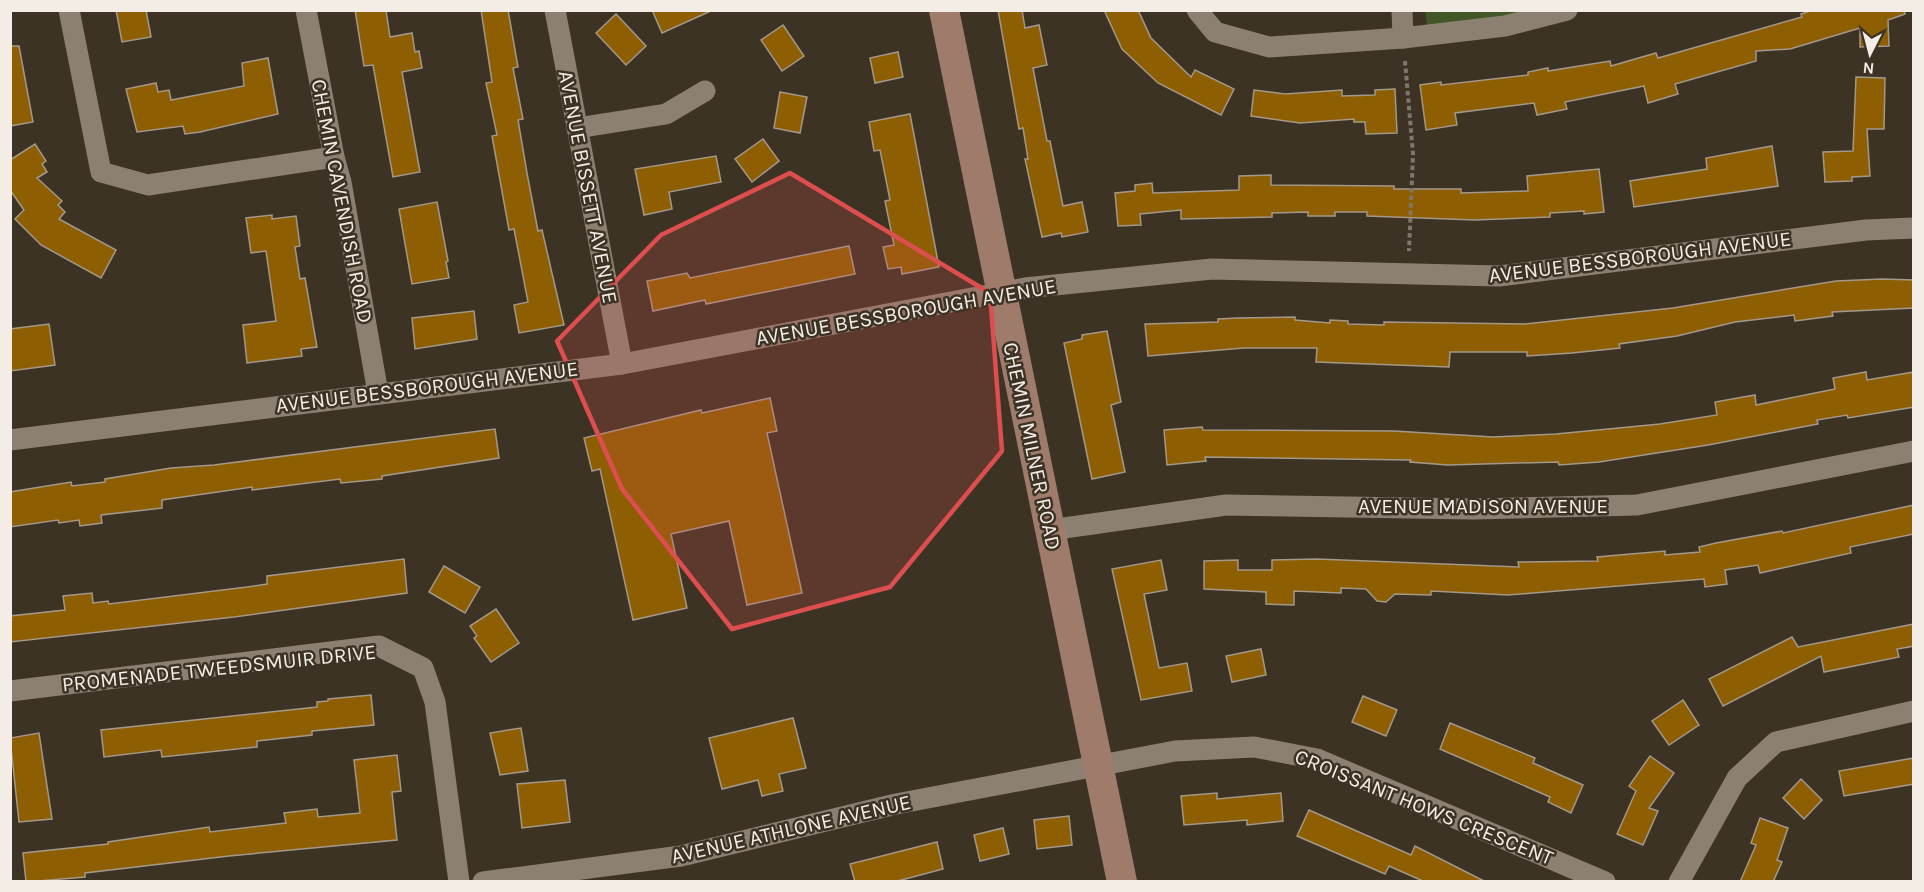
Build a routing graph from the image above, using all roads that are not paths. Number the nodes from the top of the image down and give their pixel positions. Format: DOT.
graph roads {
  1 [pos="69,10"];
  2 [pos="306,10"];
  3 [pos="555,10"];
  4 [pos="944,10"];
  5 [pos="1197,10"];
  6 [pos="1402,10"];
  7 [pos="1567,10"];
  8 [pos="1403,38"];
  9 [pos="705,91"];
  10 [pos="577,128"];
  11 [pos="333,157"];
  12 [pos="1914,228"];
  13 [pos="999,291"];
  14 [pos="622,364"];
  15 [pos="378,393"];
  16 [pos="10,440"];
  17 [pos="1914,451"];
  18 [pos="1050,530"];
  19 [pos="10,692"];
  20 [pos="1914,711"];
  21 [pos="1097,766"];
  22 [pos="459,882"];
  23 [pos="483,882"];
  24 [pos="1122,882"];
  25 [pos="1605,882"];
  26 [pos="1679,882"];
  1 -- 11 [label="street"];
  2 -- 11 [label="street, CHEMIN CAVENDISH ROAD"];
  3 -- 10 [label="street, AVENUE BISSETT AVENUE"];
  4 -- 13 [label="street, CHEMIN MILNER ROAD"];
  5 -- 8 [label="street"];
  6 -- 8 [label="street"];
  7 -- 8 [label="street"];
  9 -- 10 [label="street"];
  10 -- 14 [label="street, AVENUE BISSETT AVENUE"];
  11 -- 15 [label="street, CHEMIN CAVENDISH ROAD"];
  12 -- 13 [label="street, AVENUE BESSBOROUGH AVENUE"];
  13 -- 14 [label="street, AVENUE BESSBOROUGH AVENUE"];
  13 -- 18 [label="street, CHEMIN MILNER ROAD"];
  14 -- 15 [label="street, AVENUE BESSBOROUGH AVENUE"];
  15 -- 16 [label="street, AVENUE BESSBOROUGH AVENUE"];
  17 -- 18 [label="street, AVENUE MADISON AVENUE"];
  18 -- 21 [label="street, CHEMIN MILNER ROAD"];
  19 -- 22 [label="street, PROMENADE TWEEDSMUIR DRIVE"];
  20 -- 26 [label="street"];
  21 -- 23 [label="street, AVENUE ATHLONE AVENUE"];
  21 -- 24 [label="street, CHEMIN MILNER ROAD"];
  21 -- 25 [label="street, CROISSANT HOWS CRESCENT"];
}
